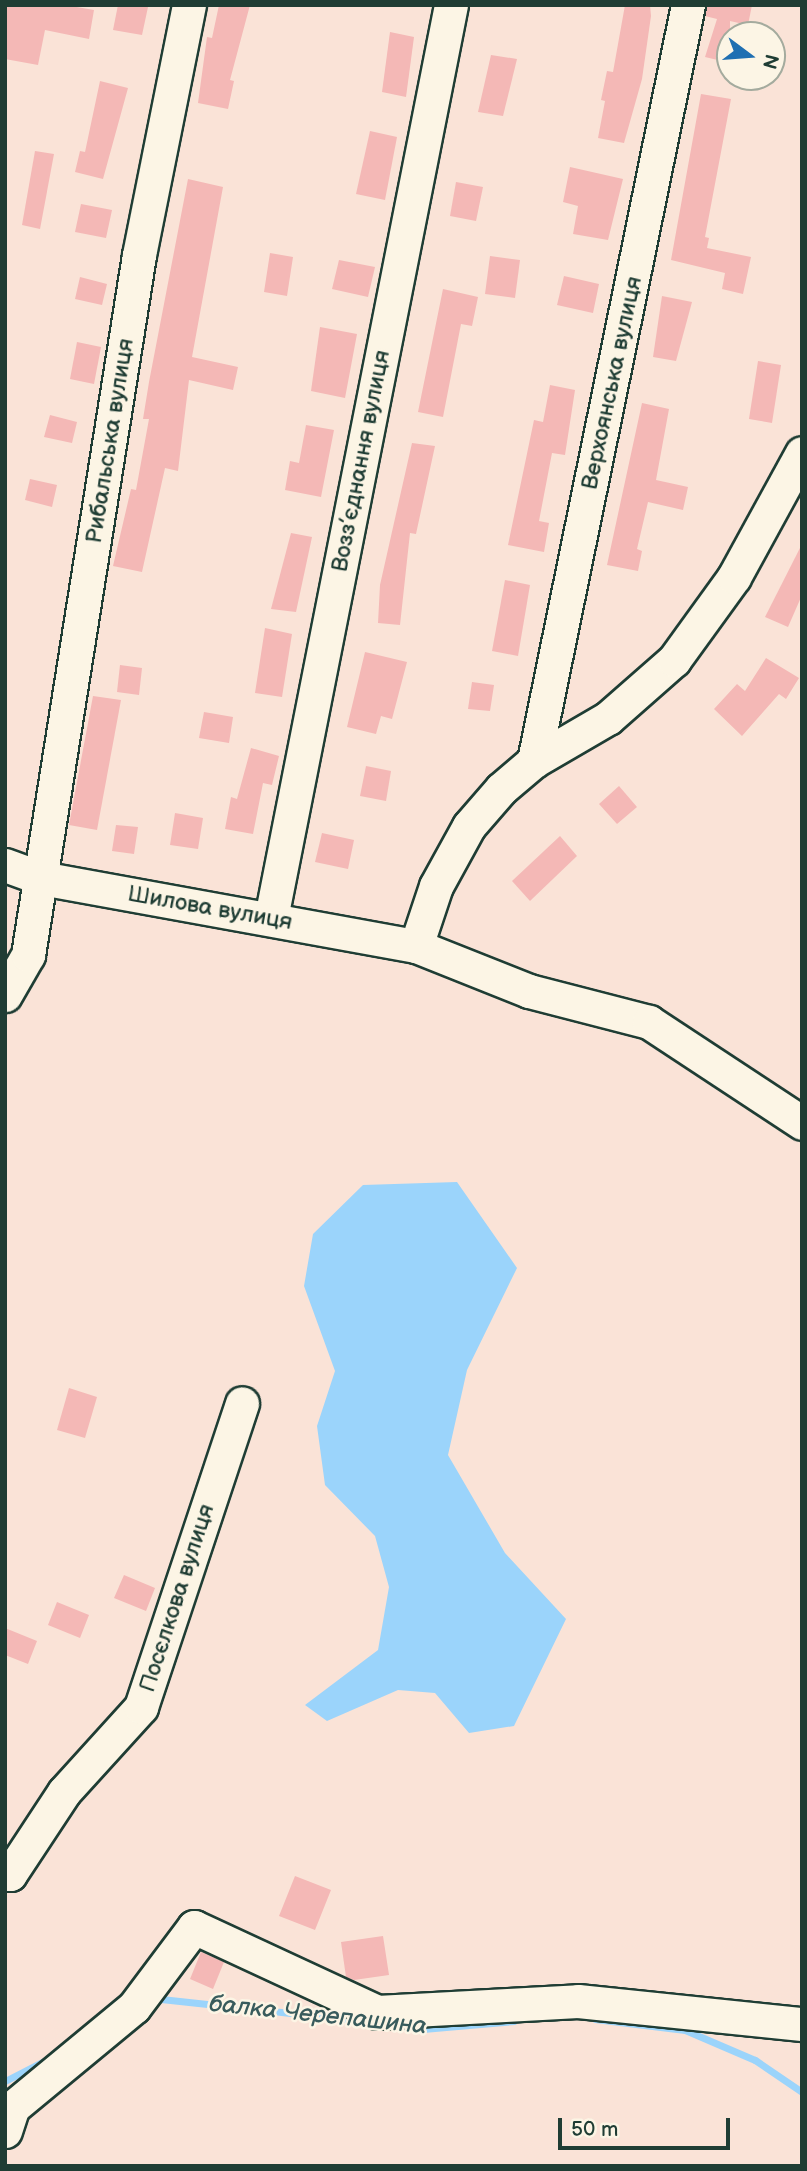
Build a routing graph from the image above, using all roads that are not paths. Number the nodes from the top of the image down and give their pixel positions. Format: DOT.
graph roads {
  1 [pos="189,5"];
  2 [pos="451,5"];
  3 [pos="688,5"];
  4 [pos="802,453"];
  5 [pos="534,761"];
  6 [pos="5,865"];
  7 [pos="41,878"];
  8 [pos="271,918"];
  9 [pos="416,946"];
  10 [pos="5,995"];
  11 [pos="802,1123"];
  12 [pos="242,1403"];
  13 [pos="5,1874"];
  14 [pos="802,2024"];
  15 [pos="5,2131"];
  1 -- 7 [label="street, Рибальська вулиця"];
  2 -- 8 [label="street, Возз’єднання вулиця"];
  3 -- 5 [label="street, Верхоянська вулиця"];
  4 -- 5 [label="street"];
  5 -- 9 [label="street"];
  6 -- 7 [label="street, Шилова вулиця"];
  7 -- 8 [label="street, Шилова вулиця"];
  7 -- 10 [label="street, Рибальська вулиця"];
  8 -- 9 [label="street, Шилова вулиця"];
  9 -- 11 [label="street, Шилова вулиця"];
  12 -- 13 [label="street, Посєлкова вулиця"];
  14 -- 15 [label="street"];
}
